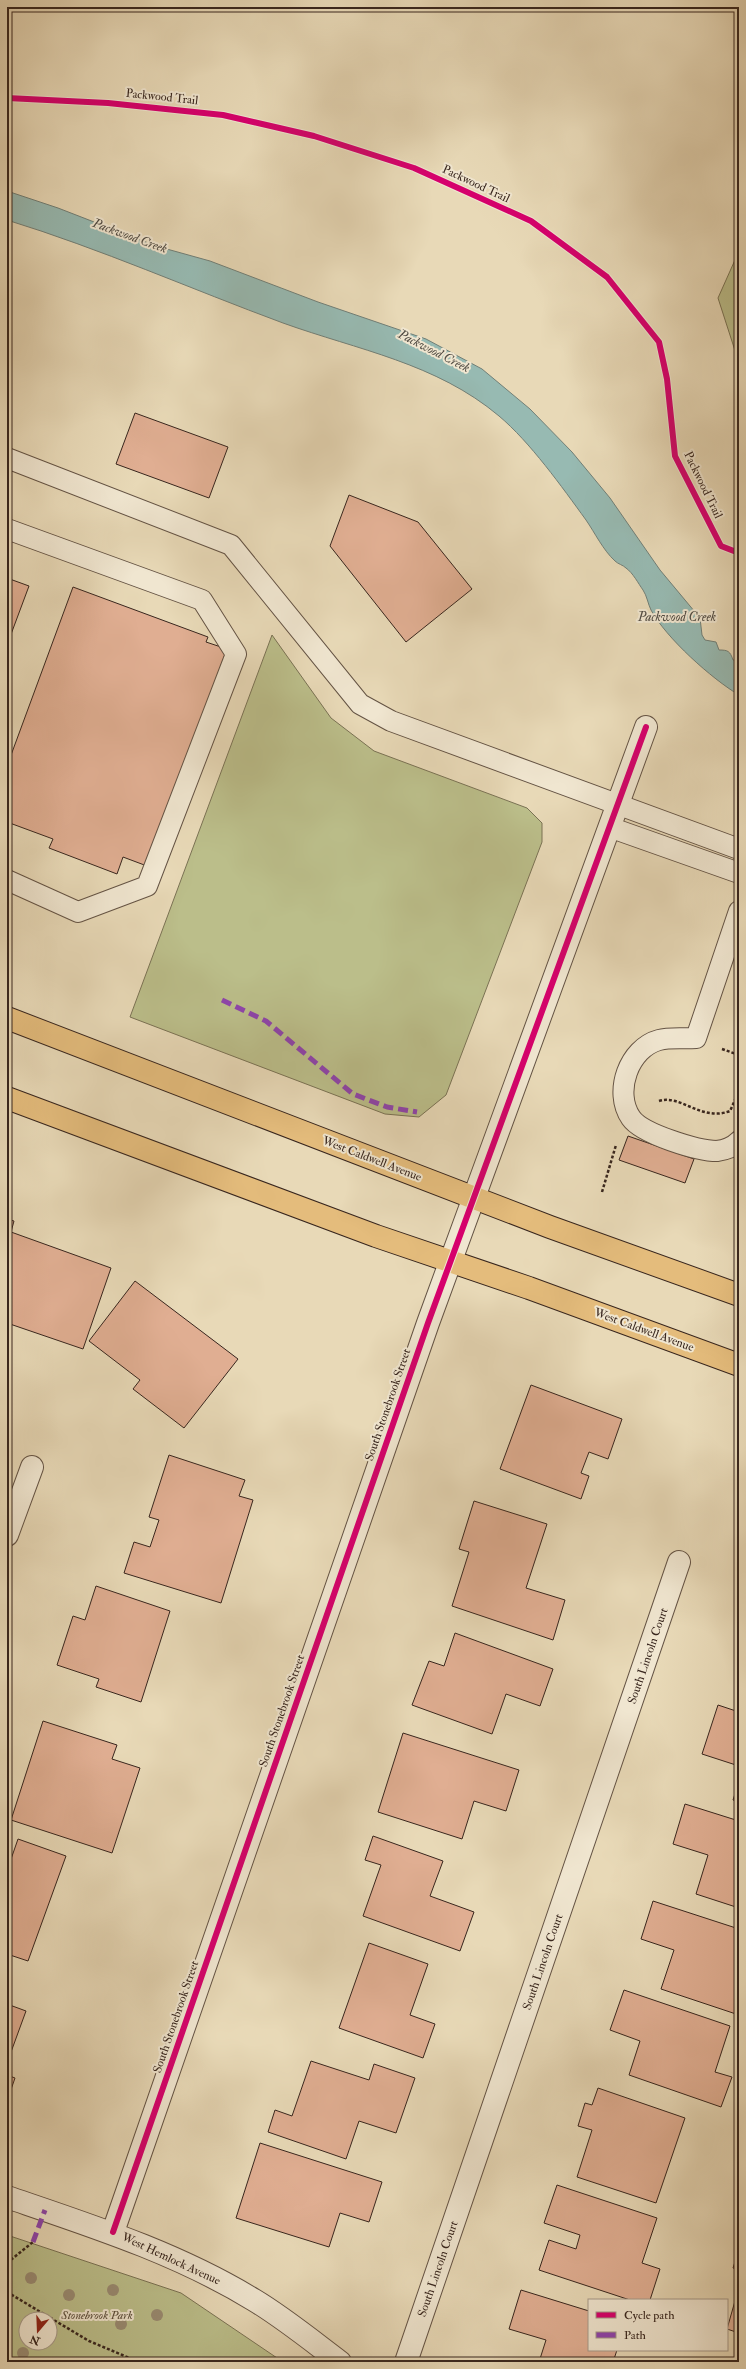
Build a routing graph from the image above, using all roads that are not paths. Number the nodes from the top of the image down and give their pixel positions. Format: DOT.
graph roads {
  1 [pos="7,458"];
  2 [pos="7,530"];
  3 [pos="646,727"];
  4 [pos="617,805"];
  5 [pos="609,827"];
  6 [pos="739,849"];
  7 [pos="739,873"];
  8 [pos="7,880"];
  9 [pos="739,911"];
  10 [pos="7,1018"];
  11 [pos="7,1098"];
  12 [pos="739,1141"];
  13 [pos="473,1198"];
  14 [pos="450,1261"];
  15 [pos="739,1295"];
  16 [pos="739,1365"];
  17 [pos="32,1467"];
  18 [pos="7,1535"];
  19 [pos="679,1562"];
  20 [pos="7,2197"];
  21 [pos="113,2232"];
  22 [pos="340,2362"];
  23 [pos="406,2362"];
  1 -- 4 [label="lane"];
  2 -- 8 [label="lane"];
  3 -- 4 [label="street, South Stonebrook Street"];
  4 -- 5 [label="street, South Stonebrook Street"];
  4 -- 6 [label="lane"];
  5 -- 7 [label="lane"];
  5 -- 13 [label="street, South Stonebrook Street"];
  9 -- 12 [label="lane"];
  10 -- 13 [label="main road, West Caldwell Avenue"];
  11 -- 14 [label="main road, West Caldwell Avenue"];
  13 -- 14 [label="street, South Stonebrook Street"];
  13 -- 15 [label="main road, West Caldwell Avenue"];
  14 -- 16 [label="main road, West Caldwell Avenue"];
  14 -- 21 [label="street, South Stonebrook Street"];
  17 -- 18 [label="street"];
  19 -- 23 [label="street, South Lincoln Court"];
  20 -- 21 [label="street, West Hemlock Avenue"];
  21 -- 22 [label="street, West Hemlock Avenue"];
}
